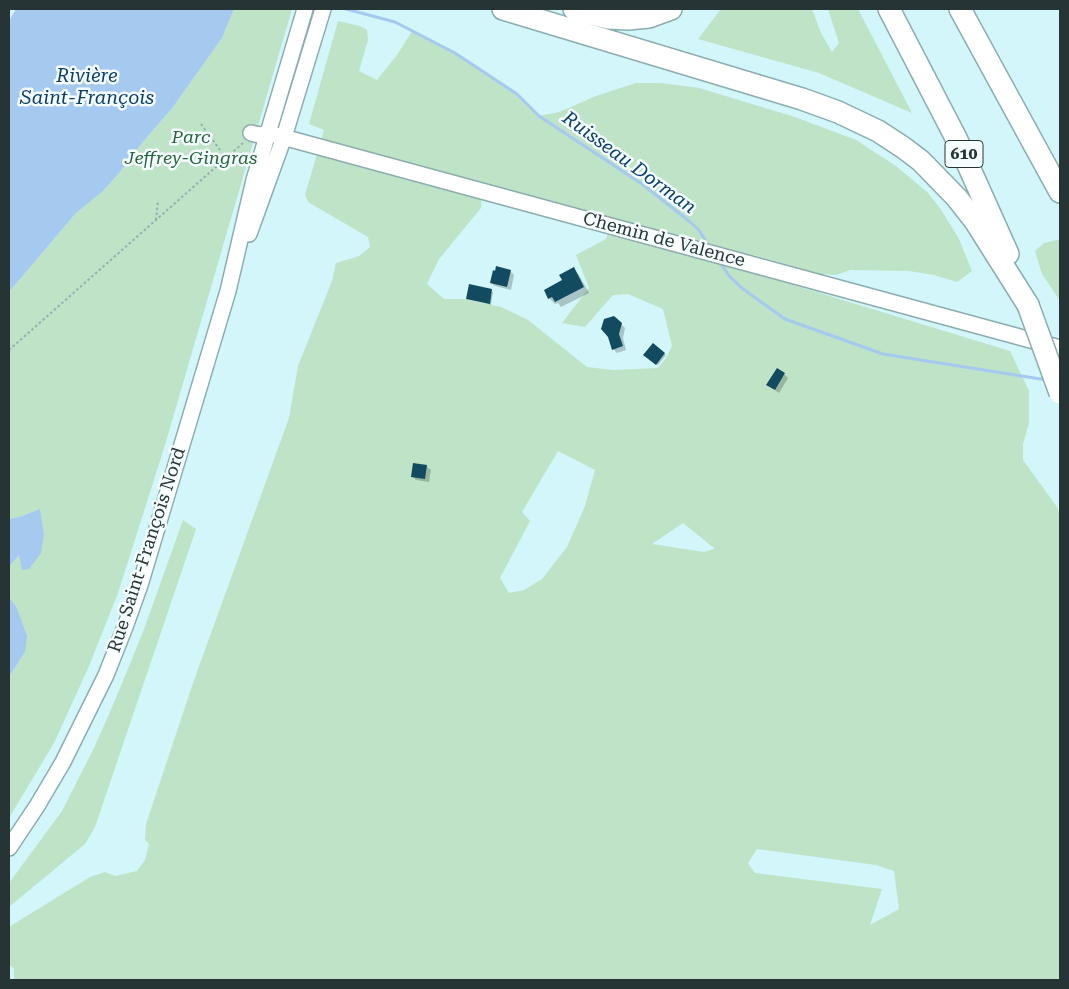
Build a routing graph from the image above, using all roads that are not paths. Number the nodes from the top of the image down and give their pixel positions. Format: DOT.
graph roads {
  1 [pos="306,9"];
  2 [pos="503,9"];
  3 [pos="574,9"];
  4 [pos="671,9"];
  5 [pos="889,9"];
  6 [pos="960,9"];
  7 [pos="323,11"];
  8 [pos="251,133"];
  9 [pos="268,133"];
  10 [pos="284,137"];
  11 [pos="1060,192"];
  12 [pos="228,291"];
  13 [pos="1028,305"];
  14 [pos="1060,348"];
  15 [pos="1060,393"];
  16 [pos="9,848"];
  1 -- 9 [label="street, Rue Saint-François Nord"];
  2 -- 13 [label="highway"];
  3 -- 4 [label="highway"];
  5 -- 13 [label="highway, 610"];
  6 -- 11 [label="highway"];
  7 -- 10 [label="street, Rue Saint-François Nord"];
  8 -- 9 [label="street, Chemin de Valence"];
  9 -- 10 [label="street, Chemin de Valence"];
  9 -- 12 [label="street, Rue Saint-François Nord"];
  10 -- 12 [label="street, Rue Saint-François Nord"];
  10 -- 14 [label="street, Chemin de Valence"];
  12 -- 16 [label="street, Rue Saint-François Nord"];
  13 -- 15 [label="highway, 610, bridge"];
}
